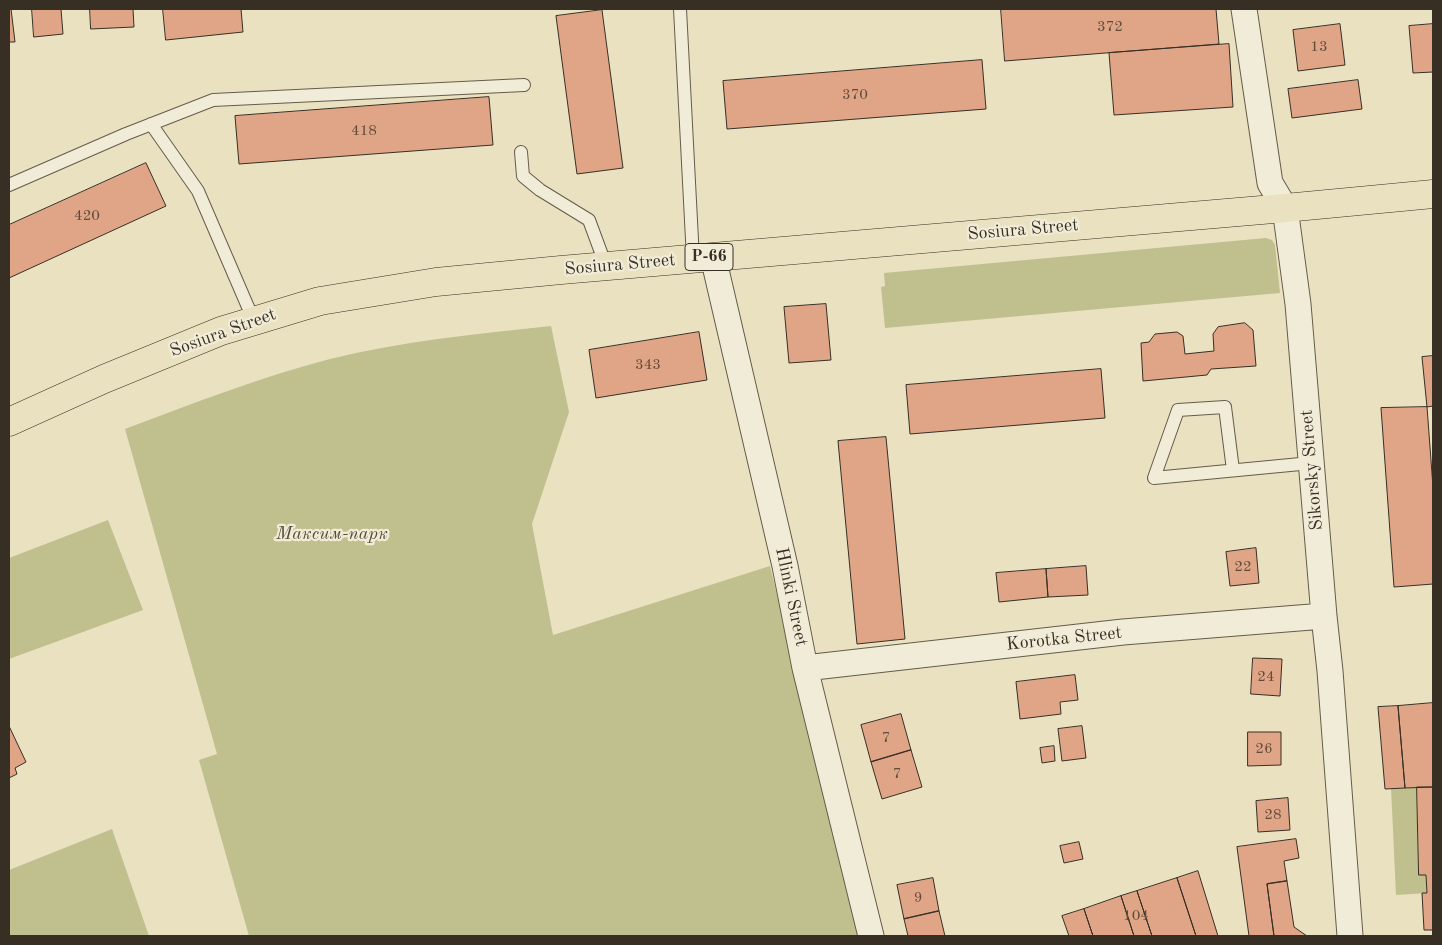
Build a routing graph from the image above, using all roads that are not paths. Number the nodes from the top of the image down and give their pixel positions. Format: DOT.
graph roads {
  1 [pos="680,9"];
  2 [pos="1244,9"];
  3 [pos="524,85"];
  4 [pos="151,124"];
  5 [pos="521,152"];
  6 [pos="9,185"];
  7 [pos="1433,194"];
  8 [pos="1285,208"];
  9 [pos="703,258"];
  10 [pos="606,266"];
  11 [pos="254,321"];
  12 [pos="9,422"];
  13 [pos="1311,463"];
  14 [pos="1233,470"];
  15 [pos="1324,616"];
  16 [pos="805,668"];
  17 [pos="871,936"];
  18 [pos="1350,936"];
  1 -- 9 [label="lane"];
  2 -- 8 [label="street, Sikorsky Street"];
  3 -- 4 [label="lane"];
  4 -- 6 [label="lane"];
  4 -- 11 [label="lane"];
  5 -- 10 [label="lane"];
  7 -- 8 [label="main road, Sosiura Street / Р-66"];
  8 -- 9 [label="main road, Sosiura Street / Р-66"];
  8 -- 13 [label="street, Sikorsky Street"];
  9 -- 10 [label="main road, Sosiura Street / Р-66"];
  9 -- 16 [label="street, Hlinki Street"];
  10 -- 11 [label="main road, Sosiura Street / Р-66"];
  11 -- 12 [label="main road, Sosiura Street / Р-66"];
  13 -- 14 [label="lane"];
  13 -- 15 [label="street, Sikorsky Street"];
  14 -- 14 [label="lane"];
  15 -- 16 [label="street, Korotka Street"];
  15 -- 18 [label="street, Sikorsky Street"];
  16 -- 17 [label="street, Hlinki Street"];
}
